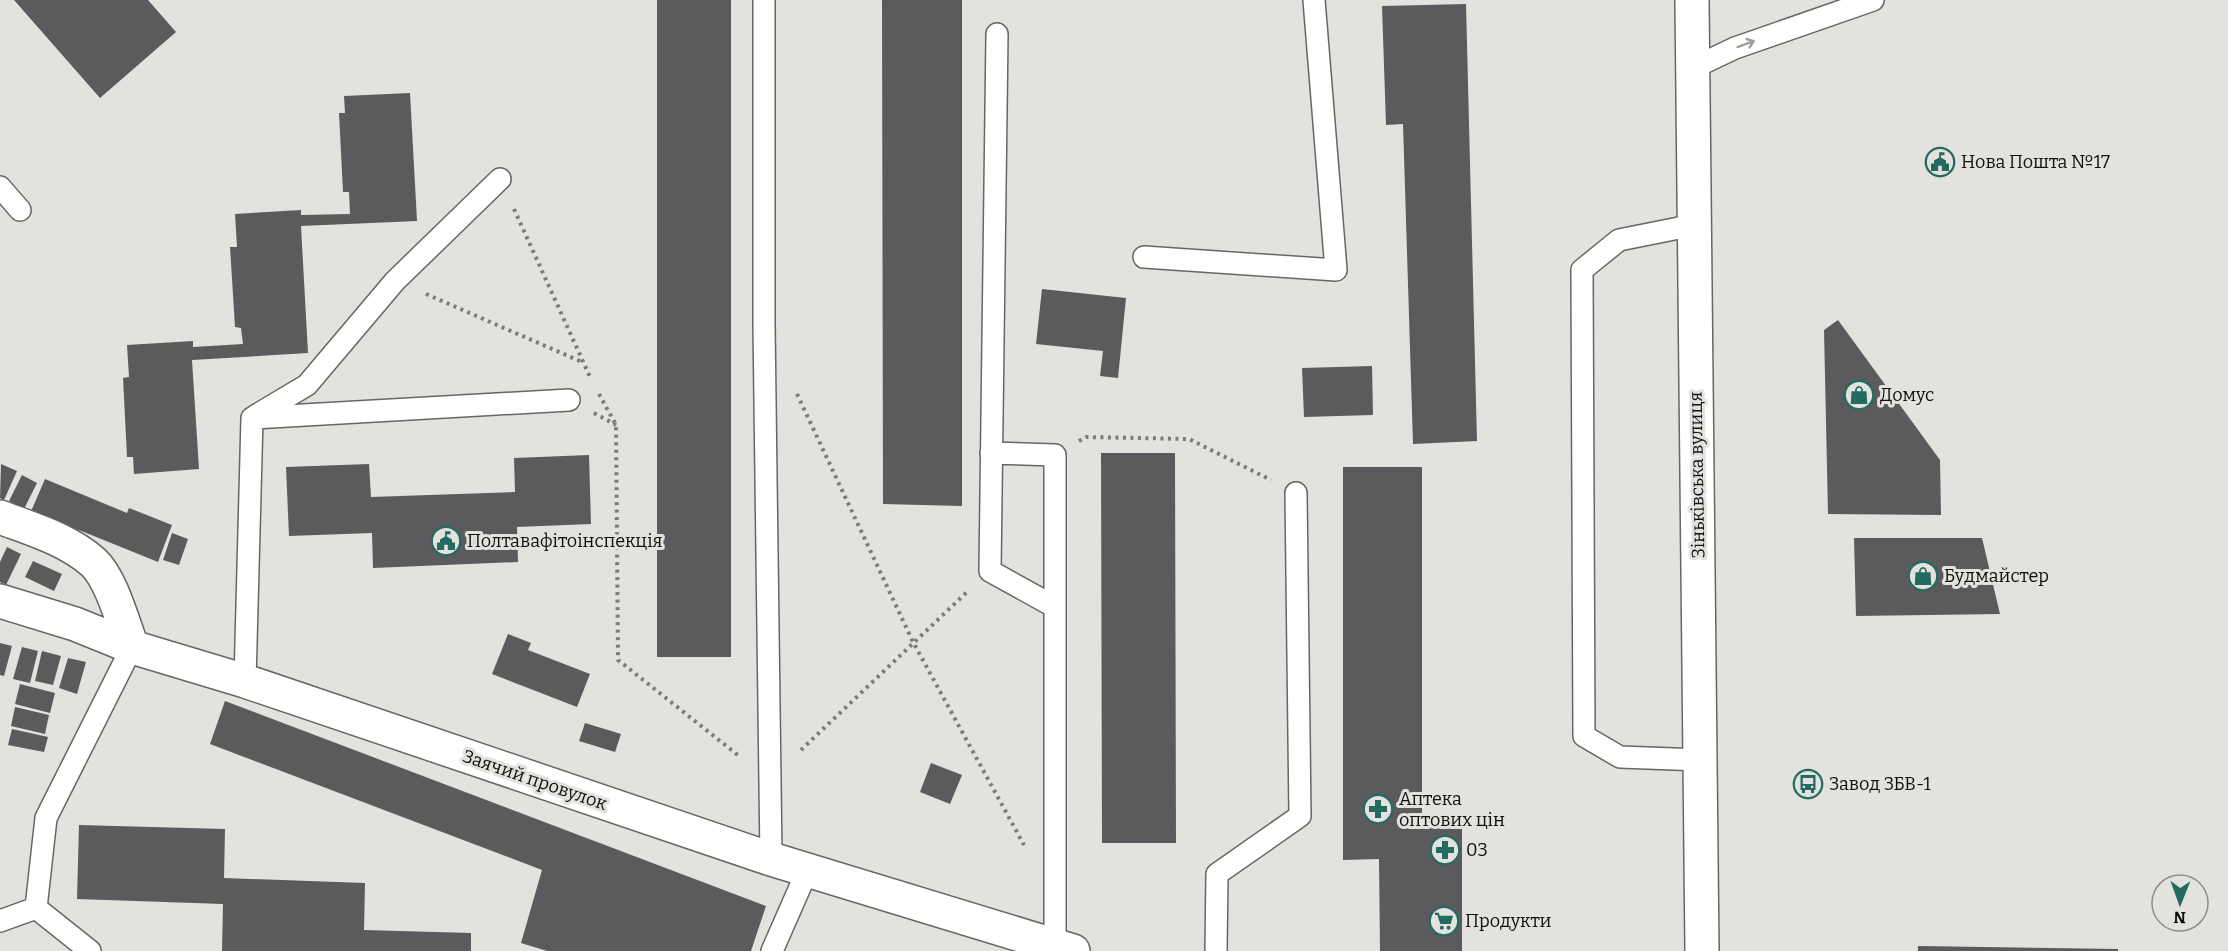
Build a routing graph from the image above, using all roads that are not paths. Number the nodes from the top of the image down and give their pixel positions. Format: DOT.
graph roads {
  1 [pos="764,0"];
  2 [pos="1314,0"];
  3 [pos="1692,0"];
  4 [pos="1873,0"];
  5 [pos="997,34"];
  6 [pos="1692,68"];
  7 [pos="500,179"];
  8 [pos="0,187"];
  9 [pos="20,210"];
  10 [pos="1694,225"];
  11 [pos="1144,257"];
  12 [pos="569,400"];
  13 [pos="252,418"];
  14 [pos="991,453"];
  15 [pos="1296,493"];
  16 [pos="0,517"];
  17 [pos="0,601"];
  18 [pos="1055,608"];
  19 [pos="132,647"];
  20 [pos="245,681"];
  21 [pos="1701,760"];
  22 [pos="771,858"];
  23 [pos="808,869"];
  24 [pos="36,908"];
  25 [pos="0,921"];
  26 [pos="1064,948"];
  27 [pos="90,951"];
  28 [pos="772,951"];
  29 [pos="1216,951"];
  30 [pos="1702,951"];
  1 -- 22 [label="lane"];
  2 -- 11 [label="lane"];
  3 -- 6 [label="street, Зіньківська вулиця"];
  6 -- 4 [label="lane, one-way"];
  5 -- 14 [label="lane"];
  6 -- 10 [label="street, Зіньківська вулиця"];
  7 -- 13 [label="lane"];
  8 -- 9 [label="lane"];
  10 -- 21 [label="street, Зіньківська вулиця"];
  10 -- 21 [label="lane"];
  12 -- 13 [label="lane"];
  13 -- 20 [label="lane"];
  14 -- 18 [label="lane"];
  14 -- 18 [label="lane"];
  15 -- 29 [label="lane"];
  16 -- 19 [label="street"];
  17 -- 19 [label="street, Заячий провулок"];
  18 -- 26 [label="lane"];
  19 -- 20 [label="street, Заячий провулок"];
  19 -- 24 [label="lane"];
  20 -- 22 [label="street, Заячий провулок"];
  21 -- 30 [label="street, Зіньківська вулиця"];
  22 -- 23 [label="street, Заячий провулок"];
  23 -- 26 [label="street, Заячий провулок"];
  23 -- 28 [label="lane"];
  24 -- 25 [label="lane"];
  24 -- 27 [label="lane"];
}
